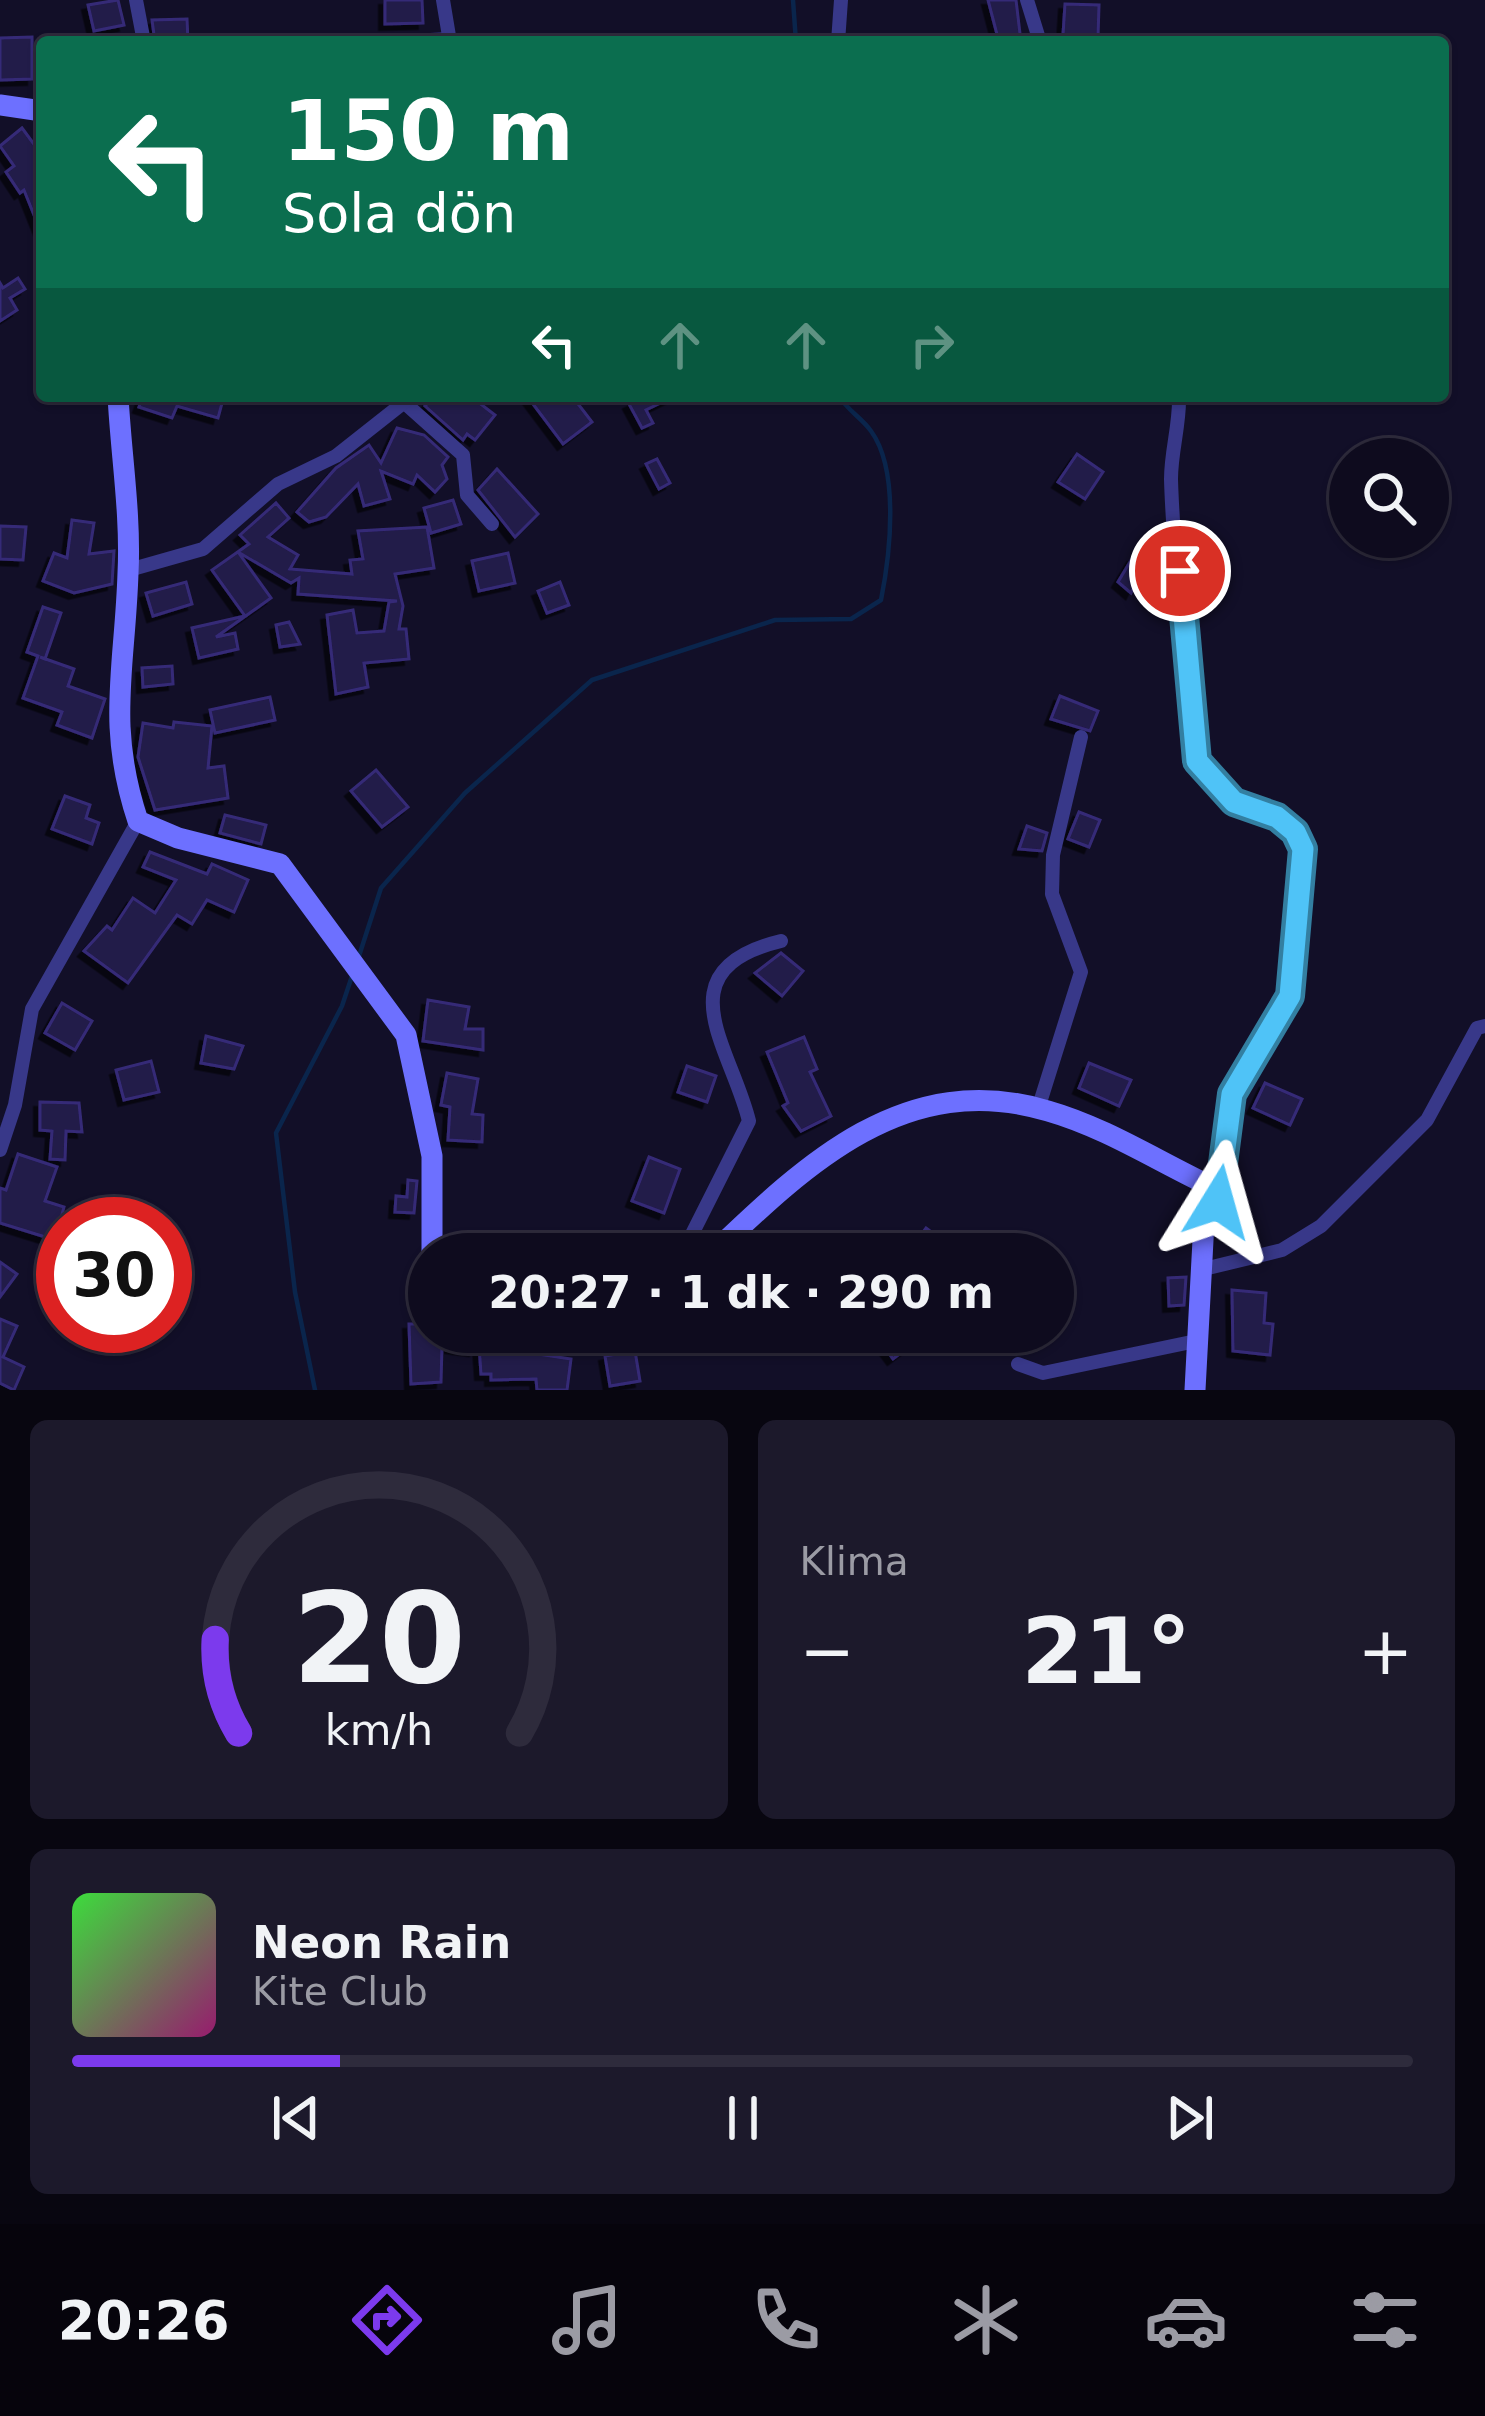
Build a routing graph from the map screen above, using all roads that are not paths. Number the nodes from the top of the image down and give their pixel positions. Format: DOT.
graph roads {
  1 [pos="136,0"];
  2 [pos="443,0"];
  3 [pos="841,0"];
  4 [pos="1027,0"];
  5 [pos="143,36"];
  6 [pos="448,36"];
  7 [pos="838,36"];
  8 [pos="1038,36"];
  9 [pos="0,105"];
  10 [pos="36,111"];
  11 [pos="118,402"];
  12 [pos="406,402"];
  13 [pos="411,402"];
  14 [pos="1178,402"];
  15 [pos="493,524"];
  16 [pos="129,571"];
  17 [pos="1081,737"];
  18 [pos="138,821"];
  19 [pos="781,941"];
  20 [pos="1485,1026"];
  21 [pos="1038,1108"];
  22 [pos="0,1150"];
  23 [pos="1207,1225"];
  24 [pos="432,1233"];
  25 [pos="693,1233"];
  26 [pos="734,1233"];
  27 [pos="1204,1269"];
  28 [pos="1196,1341"];
  29 [pos="1018,1364"];
  30 [pos="1195,1390"];
  1 -- 5 [label="street"];
  2 -- 6 [label="street"];
  3 -- 7 [label="street"];
  4 -- 8 [label="street"];
  9 -- 10 [label="street"];
  11 -- 16 [label="street"];
  12 -- 16 [label="street"];
  13 -- 15 [label="street"];
  14 -- 23 [label="street"];
  16 -- 18 [label="street"];
  17 -- 21 [label="street"];
  18 -- 22 [label="street"];
  18 -- 24 [label="street"];
  19 -- 25 [label="street"];
  20 -- 27 [label="street"];
  21 -- 23 [label="street"];
  21 -- 26 [label="street"];
  23 -- 27 [label="street"];
  27 -- 28 [label="street"];
  28 -- 29 [label="street"];
  28 -- 30 [label="street"];
}
